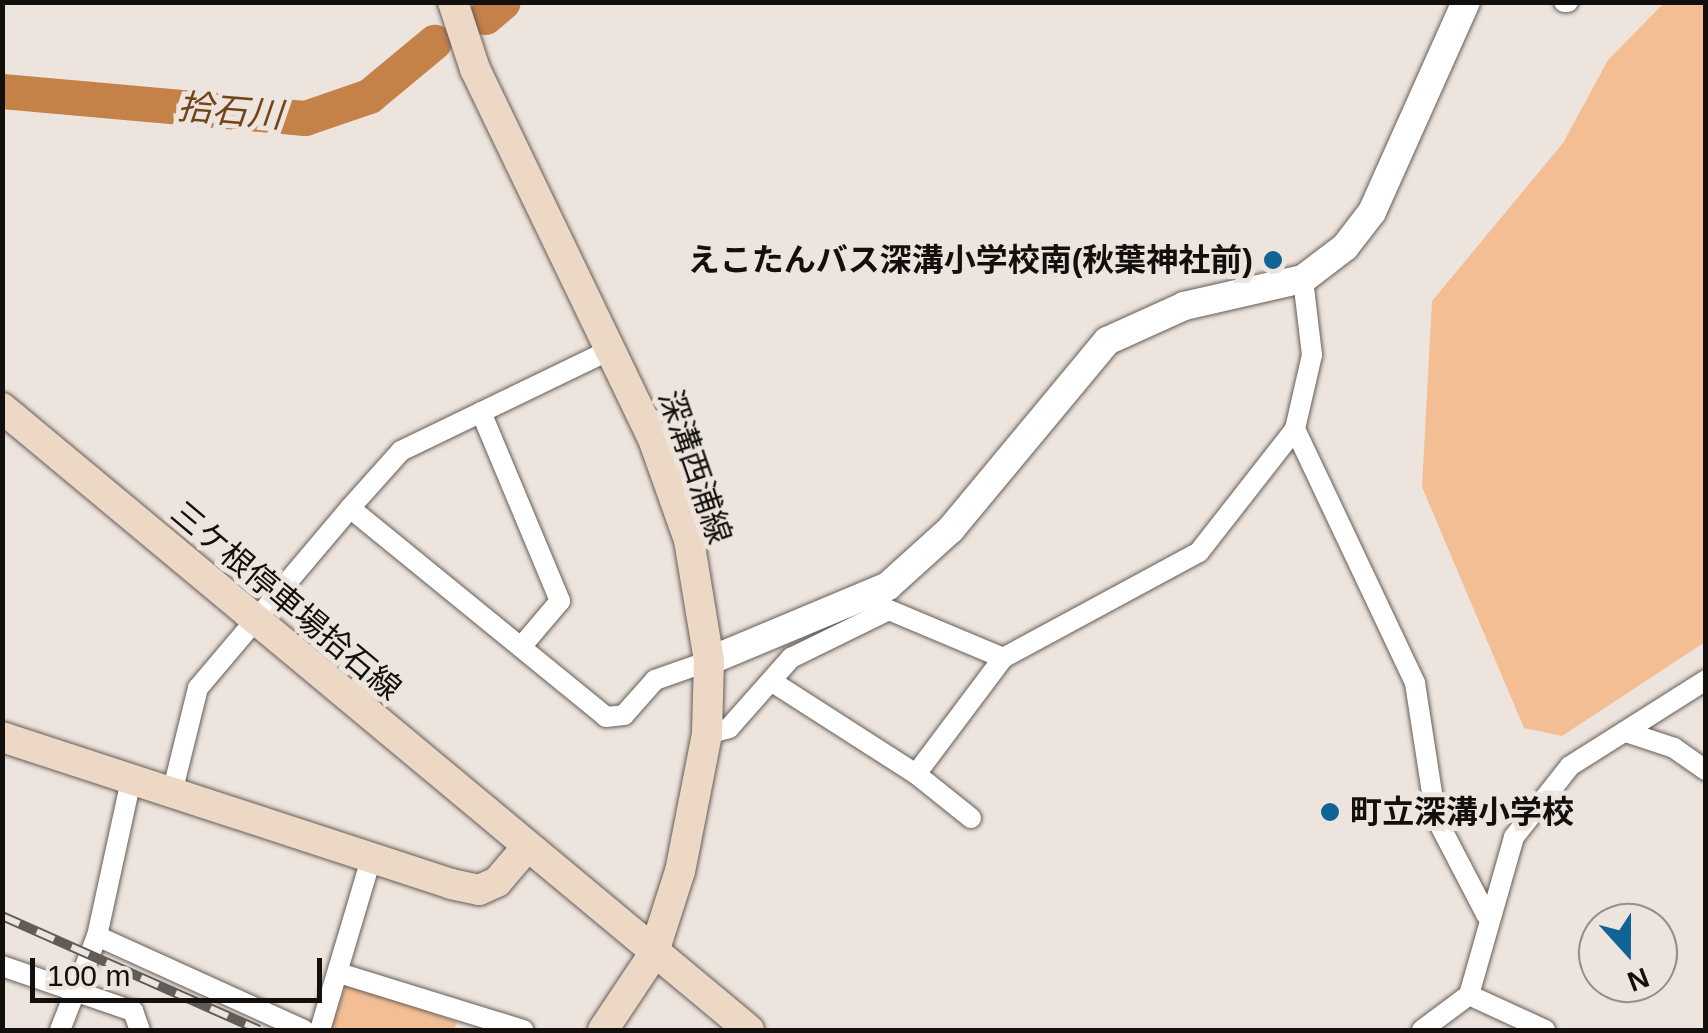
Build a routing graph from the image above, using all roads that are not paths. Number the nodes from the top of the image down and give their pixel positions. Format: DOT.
graph roads {
  1 [pos="453,2"];
  2 [pos="1466,2"];
  3 [pos="1303,279"];
  4 [pos="612,350"];
  5 [pos="2,408"];
  6 [pos="480,412"];
  7 [pos="1295,430"];
  8 [pos="350,508"];
  9 [pos="889,598"];
  10 [pos="248,620"];
  11 [pos="521,646"];
  12 [pos="1003,658"];
  13 [pos="709,660"];
  14 [pos="1706,680"];
  15 [pos="770,682"];
  16 [pos="1626,732"];
  17 [pos="708,734"];
  18 [pos="2,737"];
  19 [pos="1706,770"];
  20 [pos="916,774"];
  21 [pos="132,780"];
  22 [pos="172,793"];
  23 [pos="972,818"];
  24 [pos="527,846"];
  25 [pos="372,856"];
  26 [pos="1487,916"];
  27 [pos="97,936"];
  28 [pos="653,955"];
  29 [pos="2,966"];
  30 [pos="340,973"];
  31 [pos="80,987"];
  32 [pos="1469,995"];
  33 [pos="60,1030"];
  34 [pos="140,1030"];
  35 [pos="304,1030"];
  36 [pos="320,1030"];
  37 [pos="523,1030"];
  38 [pos="603,1030"];
  39 [pos="749,1030"];
  40 [pos="1422,1030"];
  41 [pos="1545,1030"];
  1 -- 4 [label="main road, 深溝西浦線"];
  2 -- 3 [label="street"];
  3 -- 7 [label="street"];
  3 -- 9 [label="street"];
  4 -- 6 [label="street"];
  4 -- 13 [label="main road, 深溝西浦線"];
  5 -- 10 [label="main road, 三ケ根停車場拾石線"];
  6 -- 8 [label="street"];
  6 -- 11 [label="street"];
  7 -- 12 [label="street"];
  7 -- 26 [label="street"];
  8 -- 10 [label="street"];
  8 -- 11 [label="street"];
  9 -- 12 [label="street"];
  9 -- 13 [label="street"];
  9 -- 15 [label="street"];
  10 -- 22 [label="street"];
  10 -- 24 [label="main road, 三ケ根停車場拾石線"];
  11 -- 13 [label="street"];
  12 -- 20 [label="street"];
  13 -- 17 [label="main road, 深溝西浦線"];
  14 -- 16 [label="street"];
  15 -- 17 [label="street"];
  15 -- 20 [label="street"];
  16 -- 19 [label="street"];
  16 -- 26 [label="street"];
  17 -- 28 [label="main road, 深溝西浦線"];
  18 -- 21 [label="main road"];
  20 -- 23 [label="street"];
  21 -- 22 [label="main road"];
  21 -- 27 [label="street"];
  22 -- 25 [label="main road"];
  24 -- 25 [label="main road"];
  24 -- 28 [label="main road, 三ケ根停車場拾石線"];
  25 -- 30 [label="street"];
  26 -- 32 [label="street"];
  27 -- 31 [label="street"];
  27 -- 35 [label="street"];
  28 -- 38 [label="main road, 深溝西浦線"];
  28 -- 39 [label="main road, 三ケ根停車場拾石線"];
  29 -- 31 [label="street"];
  30 -- 36 [label="street"];
  30 -- 37 [label="street"];
  31 -- 33 [label="street"];
  31 -- 34 [label="street"];
  32 -- 40 [label="street"];
  32 -- 41 [label="street"];
}
